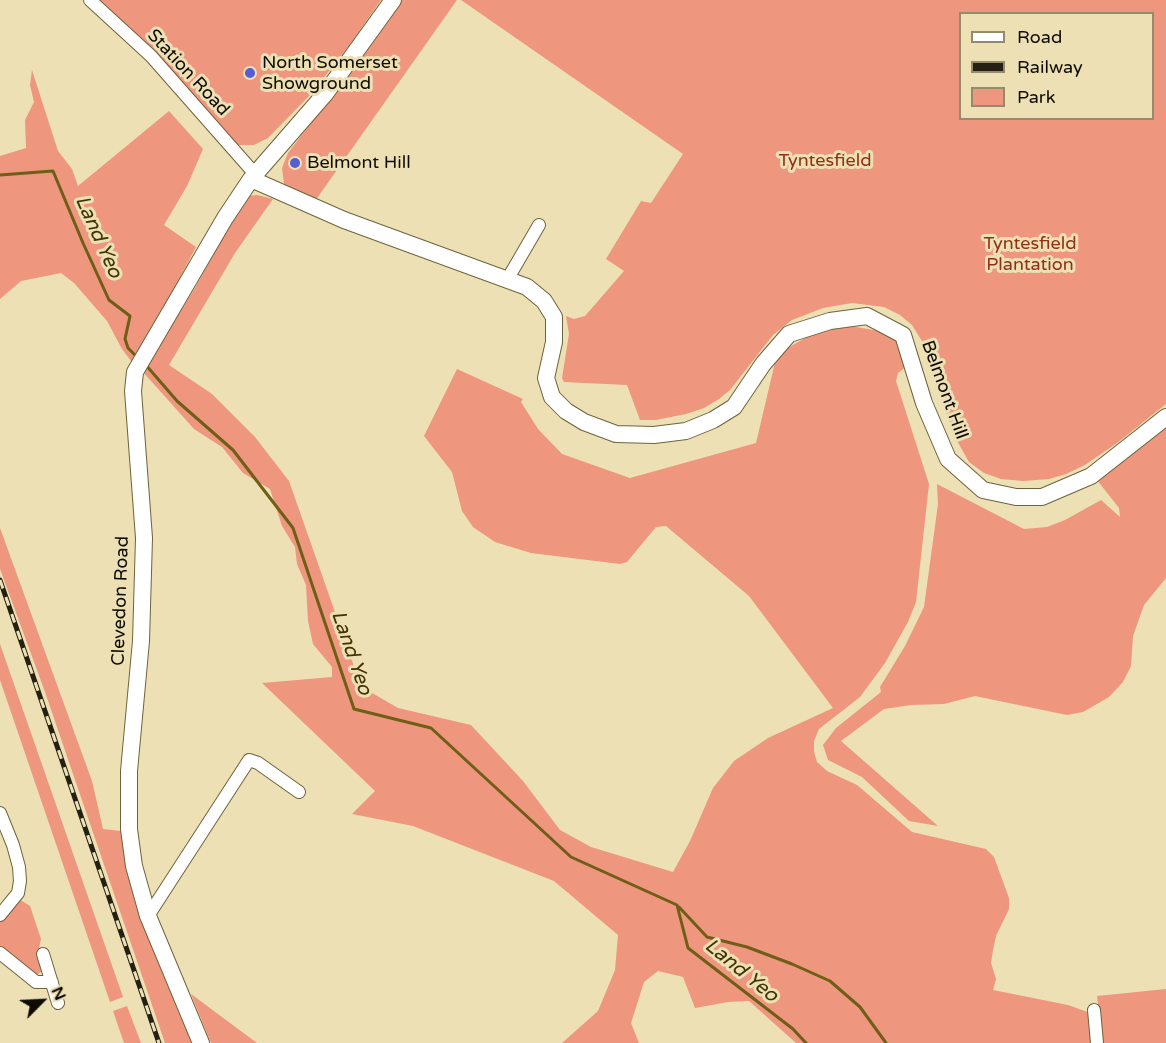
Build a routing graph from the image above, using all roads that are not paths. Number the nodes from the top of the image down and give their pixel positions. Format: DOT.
graph roads {
  1 [pos="90,0"];
  2 [pos="393,0"];
  3 [pos="253,177"];
  4 [pos="539,225"];
  5 [pos="507,280"];
  6 [pos="1166,417"];
  7 [pos="298,792"];
  8 [pos="0,813"];
  9 [pos="0,915"];
  10 [pos="148,916"];
  11 [pos="0,953"];
  12 [pos="43,954"];
  13 [pos="52,982"];
  14 [pos="58,1003"];
  15 [pos="1094,1010"];
  16 [pos="201,1043"];
  17 [pos="1097,1043"];
  1 -- 3 [label="street, Station Road"];
  2 -- 3 [label="main road, Clevedon Road"];
  3 -- 5 [label="main road, Belmont Hill"];
  3 -- 10 [label="main road, Clevedon Road"];
  4 -- 5 [label="street"];
  5 -- 6 [label="main road, Belmont Hill"];
  7 -- 10 [label="street"];
  8 -- 9 [label="street"];
  10 -- 16 [label="main road, Clevedon Road"];
  11 -- 13 [label="street"];
  12 -- 13 [label="street"];
  13 -- 14 [label="street"];
  15 -- 17 [label="street"];
}
